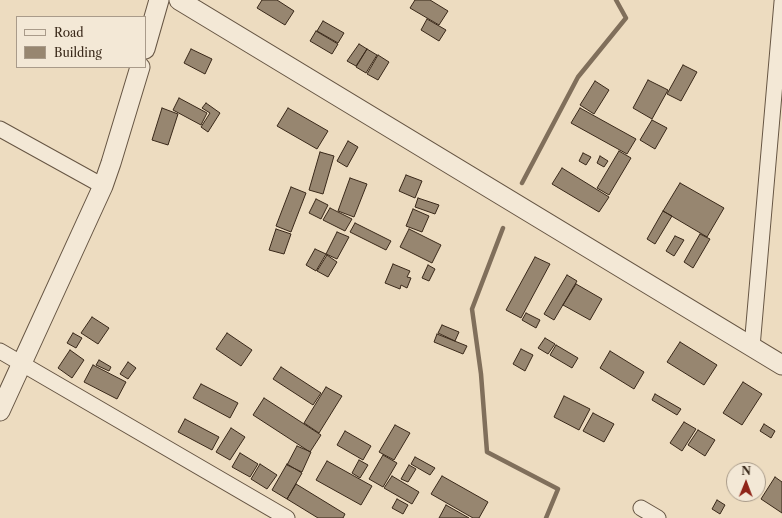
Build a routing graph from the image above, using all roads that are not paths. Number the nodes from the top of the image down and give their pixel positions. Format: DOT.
graph roads {
  1 [pos="160,0"];
  2 [pos="179,0"];
  3 [pos="782,2"];
  4 [pos="146,46"];
  5 [pos="140,68"];
  6 [pos="0,129"];
  7 [pos="103,186"];
  8 [pos="752,347"];
  9 [pos="0,351"];
  10 [pos="22,364"];
  11 [pos="782,365"];
  12 [pos="0,411"];
  13 [pos="641,508"];
  14 [pos="287,518"];
  15 [pos="658,518"];
  1 -- 4 [label="street"];
  2 -- 8 [label="street"];
  3 -- 8 [label="street"];
  5 -- 7 [label="street"];
  6 -- 7 [label="street"];
  7 -- 10 [label="street"];
  8 -- 11 [label="street"];
  9 -- 10 [label="street"];
  10 -- 12 [label="street"];
  10 -- 14 [label="street"];
  13 -- 15 [label="street"];
}
